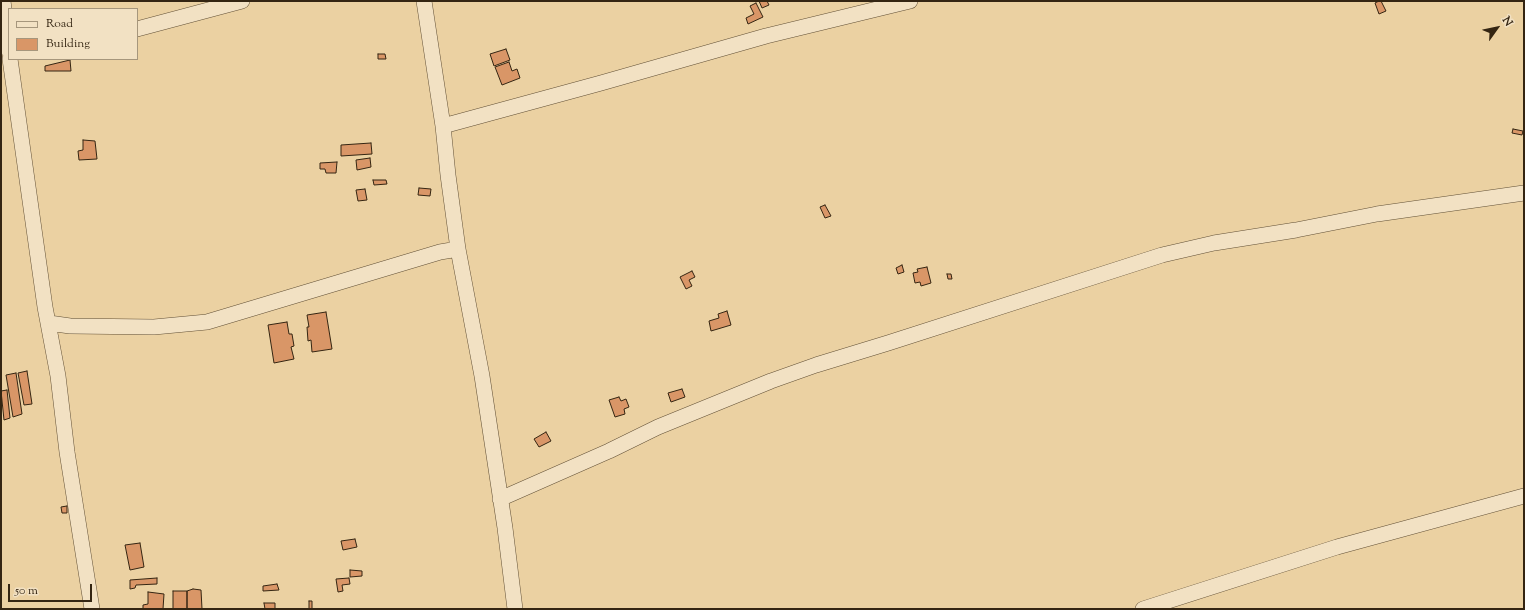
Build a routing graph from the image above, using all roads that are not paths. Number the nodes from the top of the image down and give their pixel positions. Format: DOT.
graph roads {
  1 [pos="3,1"];
  2 [pos="242,1"];
  3 [pos="424,1"];
  4 [pos="910,1"];
  5 [pos="138,29"];
  6 [pos="8,33"];
  7 [pos="12,60"];
  8 [pos="443,126"];
  9 [pos="1524,193"];
  10 [pos="458,249"];
  11 [pos="49,323"];
  12 [pos="1524,496"];
  13 [pos="500,499"];
  14 [pos="92,609"];
  15 [pos="515,609"];
  16 [pos="1143,609"];
  1 -- 6 [label="street"];
  2 -- 5 [label="street"];
  3 -- 8 [label="street"];
  4 -- 8 [label="street"];
  7 -- 11 [label="street"];
  8 -- 10 [label="street"];
  9 -- 13 [label="street"];
  10 -- 11 [label="street"];
  10 -- 13 [label="street"];
  11 -- 14 [label="street"];
  12 -- 16 [label="street"];
  13 -- 15 [label="street"];
}
